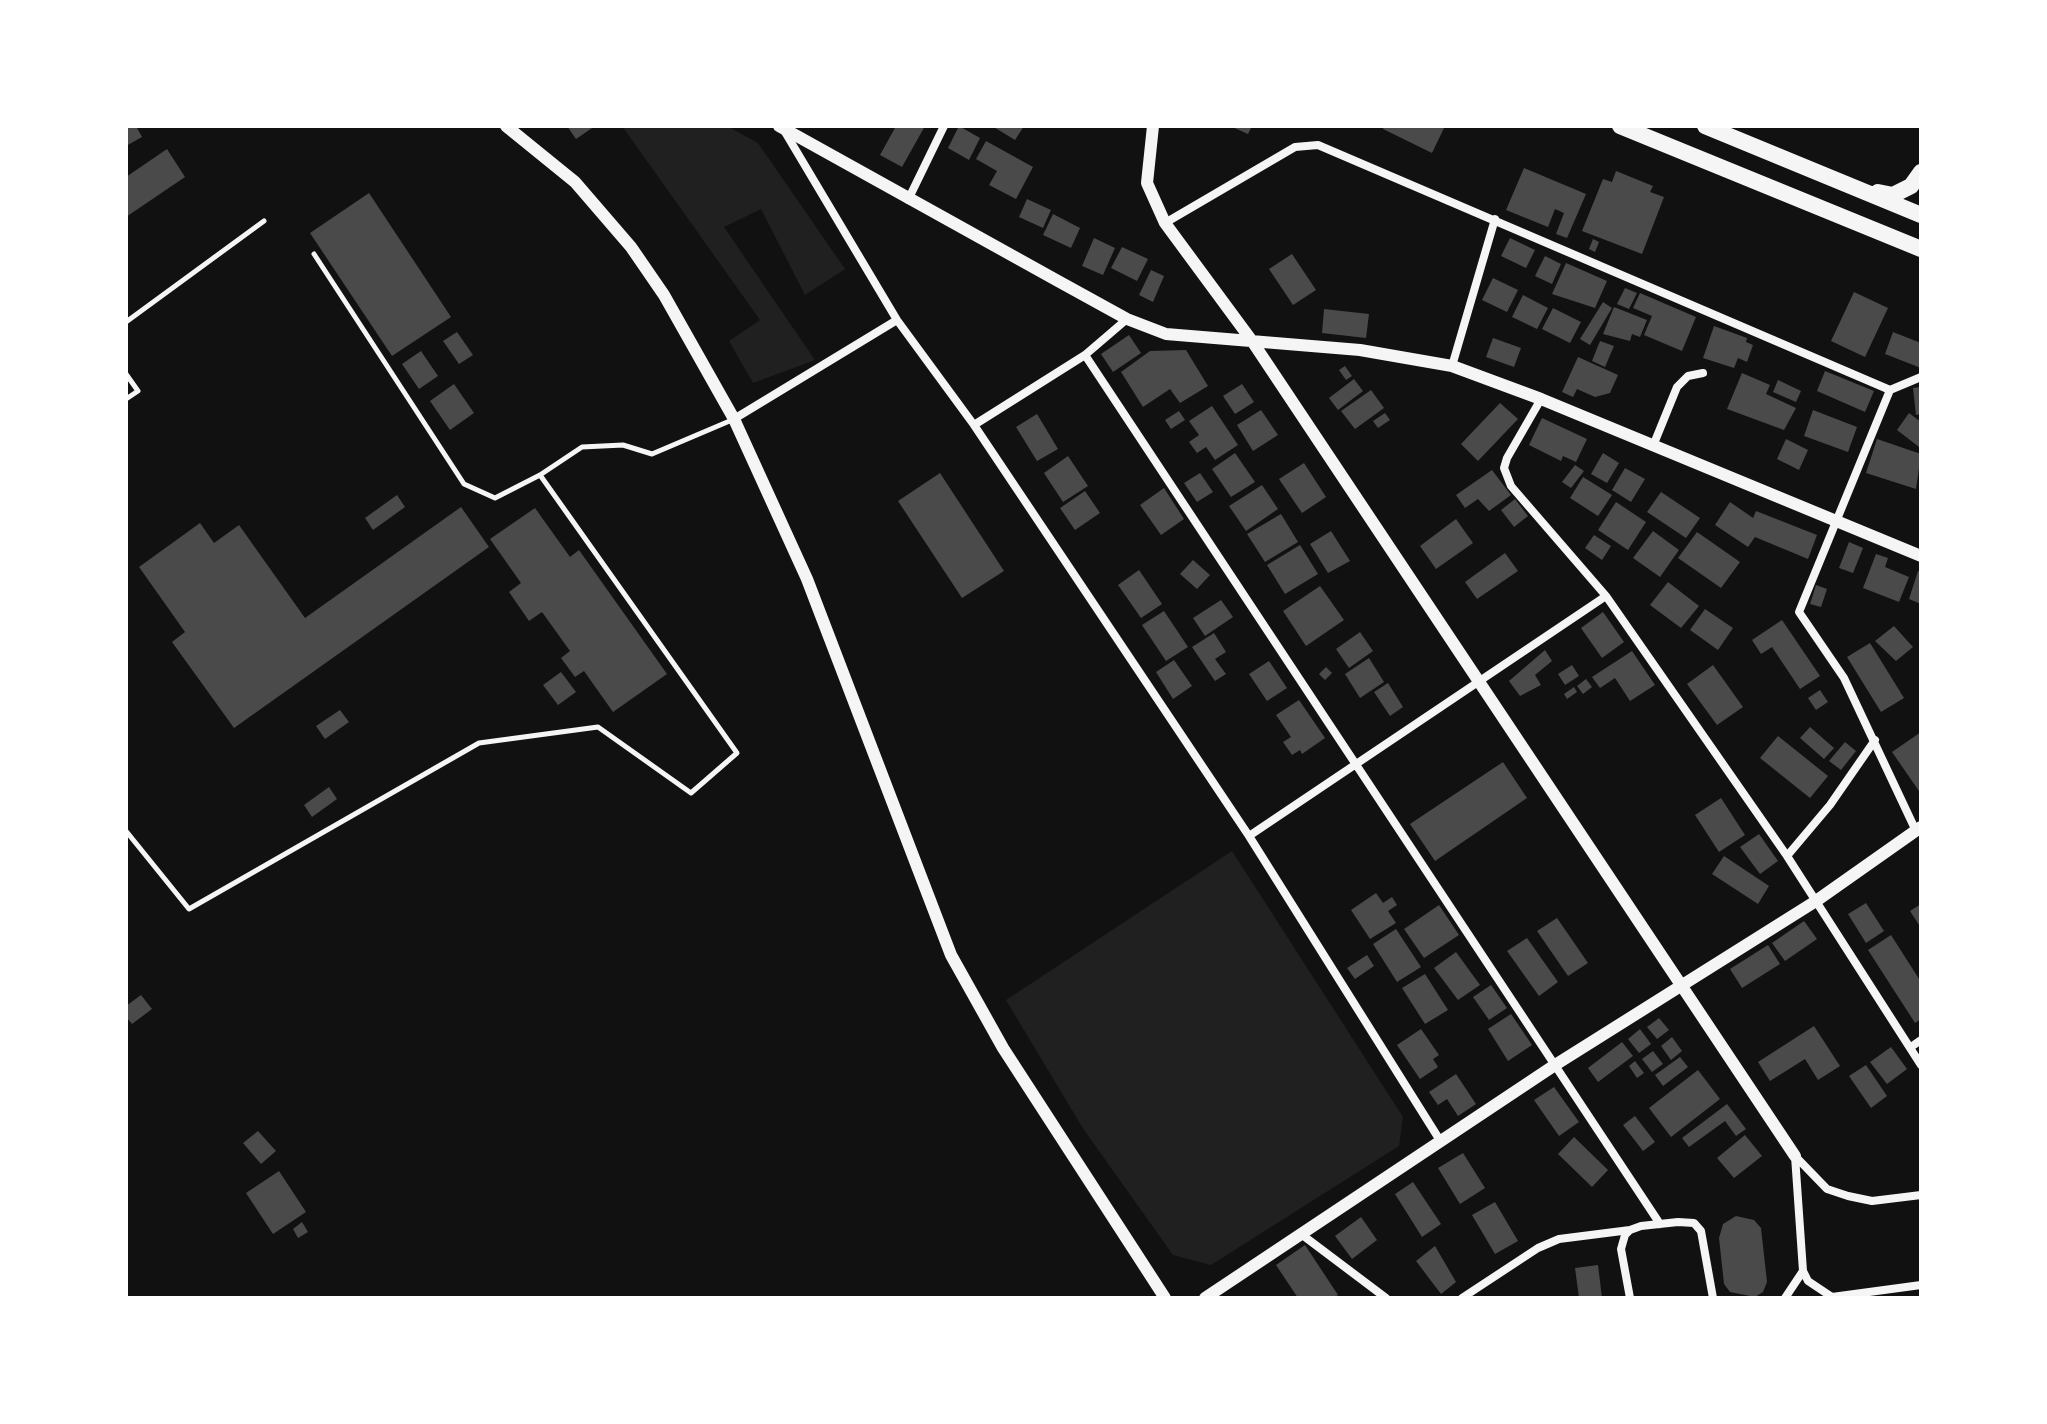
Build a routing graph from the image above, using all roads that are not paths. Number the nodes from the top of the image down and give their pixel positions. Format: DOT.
graph roads {
  1 [pos="506,126"];
  2 [pos="944,126"];
  3 [pos="1153,126"];
  4 [pos="1620,126"];
  5 [pos="1705,126"];
  6 [pos="781,127"];
  7 [pos="1921,172"];
  8 [pos="1861,190"];
  9 [pos="908,200"];
  10 [pos="1921,215"];
  11 [pos="1495,219"];
  12 [pos="264,221"];
  13 [pos="1165,223"];
  14 [pos="1921,249"];
  15 [pos="314,254"];
  16 [pos="1127,319"];
  17 [pos="897,320"];
  18 [pos="126,322"];
  19 [pos="1252,341"];
  20 [pos="1085,355"];
  21 [pos="1452,366"];
  22 [pos="1703,373"];
  23 [pos="126,374"];
  24 [pos="1921,377"];
  25 [pos="1890,390"];
  26 [pos="126,399"];
  27 [pos="1541,399"];
  28 [pos="734,419"];
  29 [pos="974,425"];
  30 [pos="1653,446"];
  31 [pos="540,475"];
  32 [pos="1834,521"];
  33 [pos="1921,556"];
  34 [pos="1606,596"];
  35 [pos="1476,682"];
  36 [pos="1875,740"];
  37 [pos="1357,762"];
  38 [pos="1918,829"];
  39 [pos="126,831"];
  40 [pos="1249,836"];
  41 [pos="1787,856"];
  42 [pos="1816,901"];
  43 [pos="1680,985"];
  44 [pos="1921,1040"];
  45 [pos="1911,1047"];
  46 [pos="1555,1065"];
  47 [pos="1921,1065"];
  48 [pos="1441,1142"];
  49 [pos="1795,1156"];
  50 [pos="1921,1195"];
  51 [pos="1660,1224"];
  52 [pos="1630,1230"];
  53 [pos="1301,1234"];
  54 [pos="1803,1271"];
  55 [pos="1921,1285"];
  56 [pos="1831,1297"];
  57 [pos="1165,1298"];
  58 [pos="1205,1298"];
  59 [pos="1386,1298"];
  60 [pos="1462,1298"];
  61 [pos="1630,1298"];
  62 [pos="1713,1298"];
  63 [pos="1785,1298"];
  1 -- 28 [label="street"];
  2 -- 9 [label="street"];
  3 -- 13 [label="street"];
  4 -- 14 [label="highway"];
  5 -- 8 [label="highway"];
  6 -- 9 [label="street"];
  6 -- 17 [label="street"];
  7 -- 8 [label="highway"];
  8 -- 10 [label="highway"];
  9 -- 16 [label="street"];
  11 -- 13 [label="street"];
  11 -- 21 [label="street"];
  11 -- 25 [label="street"];
  12 -- 18 [label="lane"];
  13 -- 19 [label="street"];
  15 -- 31 [label="lane"];
  16 -- 19 [label="street"];
  16 -- 20 [label="street"];
  17 -- 28 [label="street"];
  17 -- 29 [label="street"];
  19 -- 21 [label="street"];
  19 -- 35 [label="street"];
  20 -- 29 [label="street"];
  20 -- 37 [label="street"];
  21 -- 27 [label="street"];
  22 -- 30 [label="street"];
  23 -- 26 [label="lane"];
  24 -- 25 [label="street"];
  25 -- 32 [label="street"];
  27 -- 30 [label="street"];
  27 -- 34 [label="street"];
  28 -- 31 [label="lane"];
  28 -- 57 [label="street"];
  29 -- 40 [label="street"];
  30 -- 32 [label="street"];
  31 -- 39 [label="lane"];
  32 -- 33 [label="street"];
  32 -- 36 [label="street"];
  34 -- 35 [label="street"];
  34 -- 41 [label="street"];
  35 -- 37 [label="street"];
  35 -- 43 [label="street"];
  36 -- 38 [label="street"];
  36 -- 41 [label="street"];
  37 -- 40 [label="street"];
  37 -- 46 [label="street"];
  38 -- 42 [label="street"];
  40 -- 48 [label="street"];
  41 -- 42 [label="street"];
  42 -- 43 [label="street"];
  42 -- 45 [label="street"];
  43 -- 46 [label="street"];
  43 -- 49 [label="street"];
  44 -- 45 [label="street"];
  45 -- 47 [label="street"];
  46 -- 48 [label="street"];
  46 -- 51 [label="street"];
  48 -- 53 [label="street"];
  49 -- 50 [label="street"];
  49 -- 54 [label="street"];
  51 -- 52 [label="street"];
  51 -- 62 [label="street"];
  52 -- 60 [label="street"];
  52 -- 61 [label="street"];
  53 -- 58 [label="street"];
  53 -- 59 [label="street"];
  54 -- 56 [label="street"];
  54 -- 63 [label="street"];
  55 -- 56 [label="street"];
}
